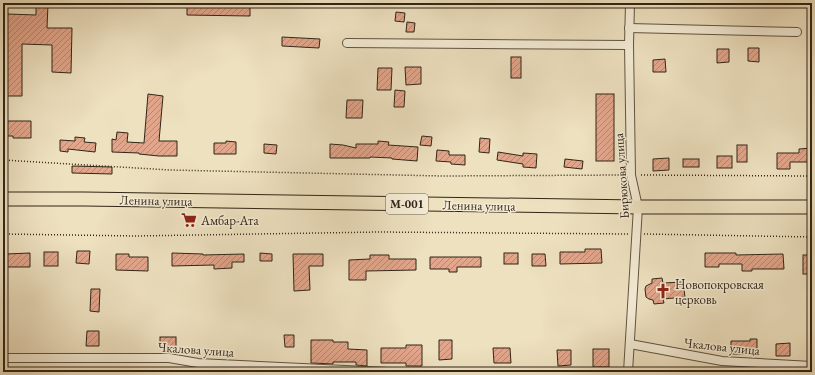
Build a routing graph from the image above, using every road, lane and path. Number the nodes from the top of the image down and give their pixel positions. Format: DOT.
graph roads {
  1 [pos="630,3"];
  2 [pos="630,28"];
  3 [pos="797,32"];
  4 [pos="347,43"];
  5 [pos="629,45"];
  6 [pos="3,160"];
  7 [pos="631,175"];
  8 [pos="812,176"];
  9 [pos="3,199"];
  10 [pos="638,207"];
  11 [pos="812,207"];
  12 [pos="3,234"];
  13 [pos="636,234"];
  14 [pos="812,237"];
  15 [pos="630,344"];
  16 [pos="3,358"];
  17 [pos="812,366"];
  18 [pos="388,372"];
  19 [pos="628,372"];
  1 -- 2 [label="street, Бирюкова улица"];
  2 -- 3 [label="street"];
  2 -- 5 [label="street, Бирюкова улица"];
  4 -- 5 [label="street"];
  5 -- 7 [label="street, Бирюкова улица"];
  6 -- 7 [label="path"];
  7 -- 8 [label="path"];
  7 -- 10 [label="street, Бирюкова улица"];
  9 -- 10 [label="main road, Ленина улица / М-001"];
  10 -- 11 [label="main road, Ленина улица / М-001"];
  10 -- 13 [label="street, Бирюкова улица"];
  12 -- 13 [label="path"];
  13 -- 14 [label="path"];
  13 -- 15 [label="street, Бирюкова улица"];
  15 -- 17 [label="street, Чкалова улица"];
  15 -- 19 [label="street, Бирюкова улица"];
  16 -- 18 [label="street, Чкалова улица"];
}
